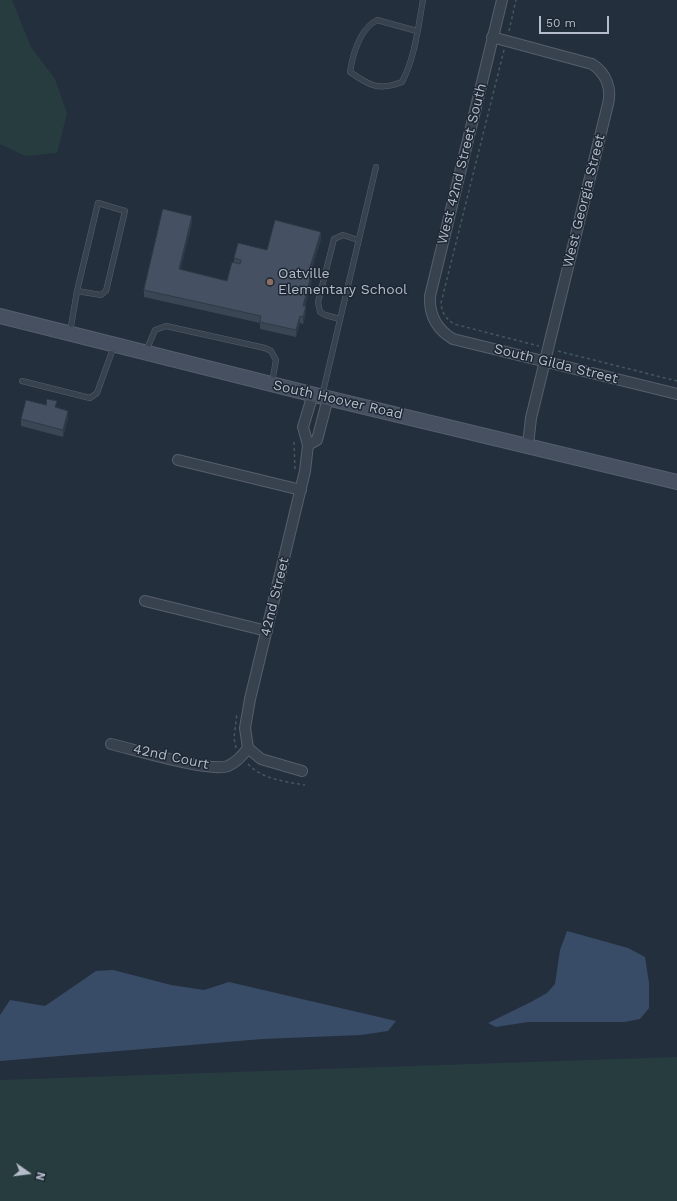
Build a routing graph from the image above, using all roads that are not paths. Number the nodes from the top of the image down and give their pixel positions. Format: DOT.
graph roads {
  1 [pos="423,0"];
  2 [pos="502,0"];
  3 [pos="417,31"];
  4 [pos="492,37"];
  5 [pos="376,167"];
  6 [pos="358,240"];
  7 [pos="77,290"];
  8 [pos="0,316"];
  9 [pos="340,319"];
  10 [pos="438,328"];
  11 [pos="70,333"];
  12 [pos="114,345"];
  13 [pos="145,352"];
  14 [pos="545,362"];
  15 [pos="22,381"];
  16 [pos="271,384"];
  17 [pos="677,394"];
  18 [pos="321,396"];
  19 [pos="308,445"];
  20 [pos="528,445"];
  21 [pos="178,460"];
  22 [pos="677,482"];
  23 [pos="301,490"];
  24 [pos="145,601"];
  25 [pos="267,631"];
  26 [pos="111,744"];
  27 [pos="248,748"];
  28 [pos="302,771"];
  1 -- 3 [label="lane"];
  2 -- 4 [label="street, West 42nd Street South"];
  3 -- 3 [label="lane"];
  4 -- 10 [label="street, West 42nd Street South"];
  4 -- 14 [label="street, West Georgia Street"];
  5 -- 6 [label="lane"];
  6 -- 9 [label="lane"];
  6 -- 9 [label="lane"];
  7 -- 7 [label="lane"];
  7 -- 11 [label="lane"];
  8 -- 11 [label="street, South Hoover Road"];
  9 -- 18 [label="lane"];
  10 -- 14 [label="street, South Gilda Street"];
  11 -- 12 [label="street, South Hoover Road"];
  12 -- 13 [label="street, South Hoover Road"];
  12 -- 15 [label="lane"];
  13 -- 16 [label="street, South Hoover Road"];
  13 -- 16 [label="lane"];
  14 -- 17 [label="street, South Gilda Street"];
  14 -- 20 [label="street, West Georgia Street"];
  16 -- 18 [label="street, South Hoover Road"];
  18 -- 19 [label="street"];
  18 -- 19 [label="street, 42nd Street"];
  18 -- 20 [label="street, South Hoover Road"];
  19 -- 23 [label="street, 42nd Street"];
  20 -- 22 [label="street, South Hoover Road"];
  21 -- 23 [label="street"];
  23 -- 25 [label="street, 42nd Street"];
  24 -- 25 [label="street"];
  25 -- 27 [label="street, 42nd Street"];
  26 -- 27 [label="street, 42nd Court"];
  27 -- 28 [label="street"];
}
